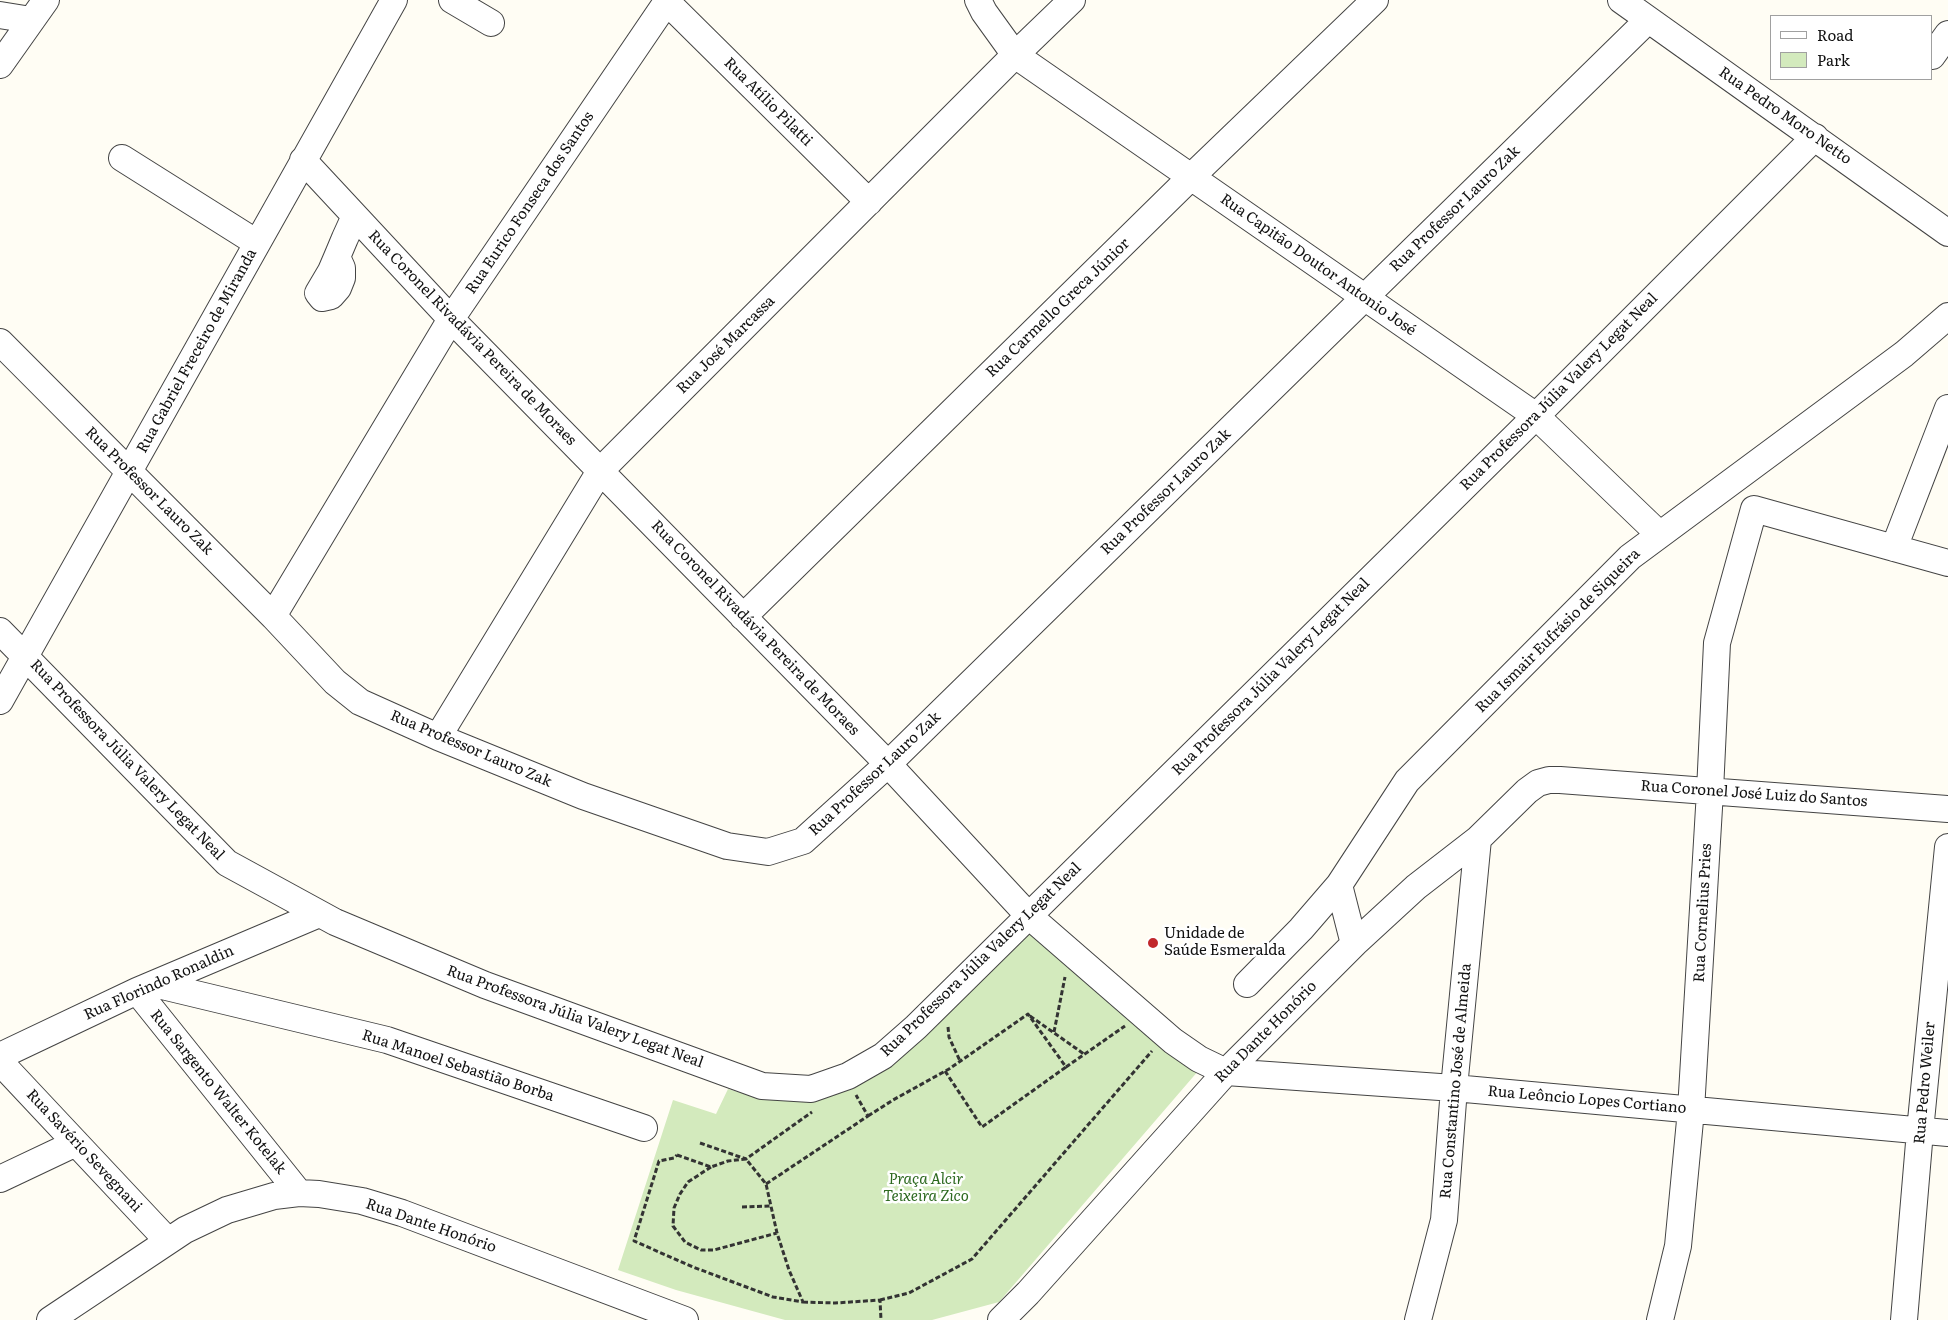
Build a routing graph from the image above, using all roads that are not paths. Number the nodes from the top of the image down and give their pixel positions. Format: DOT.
graph roads {
  1 [pos="394,0"];
  2 [pos="452,0"];
  3 [pos="978,0"];
  4 [pos="1072,0"];
  5 [pos="1375,0"];
  6 [pos="1621,0"];
  7 [pos="668,1"];
  8 [pos="38,10"];
  9 [pos="0,15"];
  10 [pos="1648,20"];
  11 [pos="491,23"];
  12 [pos="1948,34"];
  13 [pos="1015,55"];
  14 [pos="1933,55"];
  15 [pos="0,65"];
  16 [pos="1815,138"];
  17 [pos="122,158"];
  18 [pos="303,160"];
  19 [pos="1191,177"];
  20 [pos="869,202"];
  21 [pos="355,216"];
  22 [pos="1948,233"];
  23 [pos="257,243"];
  24 [pos="337,257"];
  25 [pos="1364,297"];
  26 [pos="1948,316"];
  27 [pos="451,319"];
  28 [pos="0,342"];
  29 [pos="1948,408"];
  30 [pos="1536,416"];
  31 [pos="130,471"];
  32 [pos="600,471"];
  33 [pos="1659,534"];
  34 [pos="1894,548"];
  35 [pos="1948,563"];
  36 [pos="273,616"];
  37 [pos="743,617"];
  38 [pos="0,631"];
  39 [pos="26,657"];
  40 [pos="0,701"];
  41 [pos="438,737"];
  42 [pos="888,764"];
  43 [pos="1560,780"];
  44 [pos="1710,791"];
  45 [pos="1948,809"];
  46 [pos="1478,839"];
  47 [pos="1948,847"];
  48 [pos="1342,896"];
  49 [pos="319,914"];
  50 [pos="1029,916"];
  51 [pos="1353,938"];
  52 [pos="1247,984"];
  53 [pos="145,987"];
  54 [pos="0,1056"];
  55 [pos="0,1062"];
  56 [pos="1226,1072"];
  57 [pos="1454,1088"];
  58 [pos="1691,1110"];
  59 [pos="644,1128"];
  60 [pos="1920,1130"];
  61 [pos="1948,1133"];
  62 [pos="76,1143"];
  63 [pos="0,1179"];
  64 [pos="299,1193"];
  65 [pos="168,1241"];
  66 [pos="50,1320"];
  67 [pos="685,1320"];
  68 [pos="1001,1320"];
  69 [pos="1418,1320"];
  70 [pos="1660,1320"];
  71 [pos="1904,1320"];
  1 -- 18 [label="street, Rua Gabriel Freceiro de Miranda"];
  2 -- 11 [label="street"];
  3 -- 13 [label="street, Rua Capitão Doutor Antonio José"];
  4 -- 13 [label="street, Rua José Marcassa"];
  5 -- 19 [label="street, Rua Carmello Greca Júnior"];
  6 -- 10 [label="street, Rua Pedro Moro Netto"];
  7 -- 20 [label="street, Rua Atílio Pilatti"];
  7 -- 27 [label="street, Rua Eurico Fonseca dos Santos"];
  8 -- 9 [label="street"];
  8 -- 15 [label="street"];
  10 -- 16 [label="street, Rua Pedro Moro Netto"];
  10 -- 25 [label="street, Rua Professor Lauro Zak"];
  12 -- 14 [label="street"];
  13 -- 19 [label="street, Rua Capitão Doutor Antonio José"];
  13 -- 20 [label="street, Rua José Marcassa"];
  16 -- 22 [label="street, Rua Pedro Moro Netto"];
  16 -- 30 [label="street, Rua Professora Júlia Valery Legat Neal"];
  17 -- 23 [label="street"];
  18 -- 21 [label="street, Rua Coronel Rivadávia Pereira de Moraes"];
  18 -- 23 [label="street, Rua Gabriel Freceiro de Miranda"];
  19 -- 25 [label="street, Rua Capitão Doutor Antonio José"];
  19 -- 37 [label="street, Rua Carmello Greca Júnior"];
  20 -- 32 [label="street, Rua José Marcassa"];
  21 -- 24 [label="street"];
  21 -- 27 [label="street, Rua Coronel Rivadávia Pereira de Moraes"];
  23 -- 31 [label="street, Rua Gabriel Freceiro de Miranda"];
  25 -- 30 [label="street, Rua Capitão Doutor Antonio José"];
  25 -- 42 [label="street, Rua Professor Lauro Zak"];
  26 -- 33 [label="street, Rua Ismair Eufrásio de Siqueira"];
  27 -- 32 [label="street, Rua Coronel Rivadávia Pereira de Moraes"];
  27 -- 36 [label="street, Rua Eurico Fonseca dos Santos"];
  28 -- 31 [label="street, Rua Professor Lauro Zak"];
  29 -- 34 [label="street"];
  30 -- 33 [label="street, Rua Capitão Doutor Antonio José"];
  30 -- 50 [label="street, Rua Professora Júlia Valery Legat Neal"];
  31 -- 36 [label="street, Rua Professor Lauro Zak"];
  31 -- 39 [label="street, Rua Gabriel Freceiro de Miranda"];
  32 -- 37 [label="street, Rua Coronel Rivadávia Pereira de Moraes"];
  32 -- 41 [label="street, Rua José Marcassa"];
  33 -- 48 [label="street, Rua Ismair Eufrásio de Siqueira"];
  34 -- 35 [label="street"];
  34 -- 44 [label="street, Rua Cornelius Pries"];
  36 -- 41 [label="street, Rua Professor Lauro Zak"];
  37 -- 42 [label="street, Rua Coronel Rivadávia Pereira de Moraes"];
  38 -- 39 [label="street, Rua Professora Júlia Valery Legat Neal"];
  39 -- 40 [label="street, Rua Gabriel Freceiro de Miranda"];
  39 -- 49 [label="street, Rua Professora Júlia Valery Legat Neal"];
  41 -- 42 [label="street, Rua Professor Lauro Zak"];
  42 -- 50 [label="street, Rua Coronel Rivadávia Pereira de Moraes"];
  43 -- 44 [label="street, Rua Coronel José Luiz do Santos"];
  43 -- 46 [label="street, Rua Dante Honório"];
  44 -- 45 [label="street, Rua Coronel José Luiz do Santos"];
  44 -- 58 [label="street, Rua Cornelius Pries"];
  46 -- 51 [label="street, Rua Dante Honório"];
  46 -- 57 [label="street, Rua Constantino José de Almeida"];
  47 -- 60 [label="street, Rua Pedro Weiler"];
  48 -- 51 [label="street"];
  48 -- 52 [label="street, Rua Ismair Eufrásio de Siqueira"];
  49 -- 50 [label="street, Rua Professora Júlia Valery Legat Neal"];
  49 -- 53 [label="street, Rua Florindo Ronaldin"];
  50 -- 56 [label="street, Rua Coronel Rivadávia Pereira de Moraes"];
  51 -- 56 [label="street, Rua Dante Honório"];
  53 -- 54 [label="street, Rua Florindo Ronaldin"];
  53 -- 59 [label="street, Rua Manoel Sebastião Borba"];
  53 -- 64 [label="street, Rua Sargento Walter Kotelak"];
  55 -- 62 [label="street, Rua Savério Sevegnani"];
  56 -- 57 [label="street, Rua Leôncio Lopes Cortiano"];
  56 -- 68 [label="street, Rua Dante Honório"];
  57 -- 58 [label="street, Rua Leôncio Lopes Cortiano"];
  57 -- 69 [label="street, Rua Constantino José de Almeida"];
  58 -- 60 [label="street, Rua Leôncio Lopes Cortiano"];
  58 -- 70 [label="street, Rua Cornelius Pries"];
  60 -- 61 [label="street, Rua Leôncio Lopes Cortiano"];
  60 -- 71 [label="street, Rua Pedro Weiler"];
  62 -- 63 [label="street"];
  62 -- 65 [label="street, Rua Savério Sevegnani"];
  64 -- 65 [label="street, Rua Dante Honório"];
  64 -- 67 [label="street, Rua Dante Honório"];
  65 -- 66 [label="street, Rua Dante Honório"];
}
